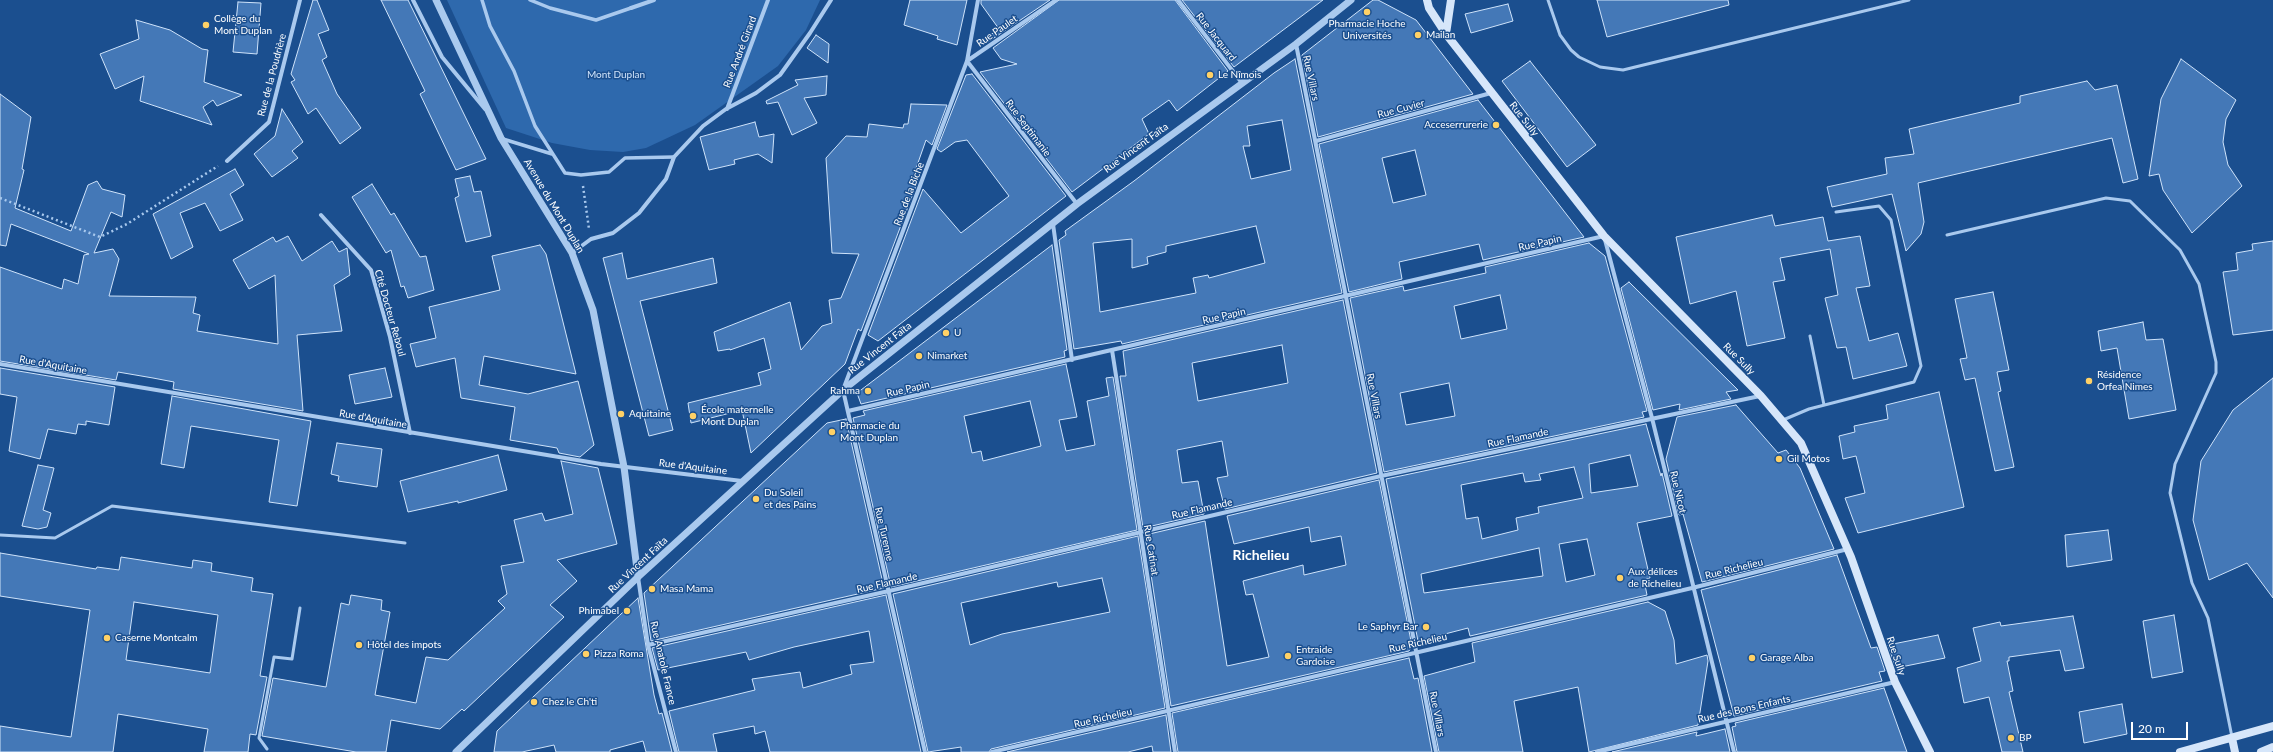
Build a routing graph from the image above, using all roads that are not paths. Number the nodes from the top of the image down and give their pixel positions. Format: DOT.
graph roads {
  1 [pos="300,0"];
  2 [pos="413,0"];
  3 [pos="436,0"];
  4 [pos="482,0"];
  5 [pos="530,0"];
  6 [pos="654,0"];
  7 [pos="768,0"];
  8 [pos="830,0"];
  9 [pos="978,0"];
  10 [pos="1056,0"];
  11 [pos="1178,0"];
  12 [pos="1351,0"];
  13 [pos="1427,0"];
  14 [pos="1451,0"];
  15 [pos="1548,0"];
  16 [pos="1909,0"];
  17 [pos="631,8"];
  18 [pos="1446,34"];
  19 [pos="1296,44"];
  20 [pos="967,61"];
  21 [pos="1242,83"];
  22 [pos="1491,93"];
  23 [pos="726,109"];
  24 [pos="491,116"];
  25 [pos="501,138"];
  26 [pos="1316,141"];
  27 [pos="552,154"];
  28 [pos="674,157"];
  29 [pos="227,161"];
  30 [pos="1077,204"];
  31 [pos="1836,212"];
  32 [pos="321,215"];
  33 [pos="1053,224"];
  34 [pos="1947,235"];
  35 [pos="1604,236"];
  36 [pos="572,253"];
  37 [pos="1346,297"];
  38 [pos="1810,336"];
  39 [pos="1112,350"];
  40 [pos="1072,360"];
  41 [pos="0,364"];
  42 [pos="843,390"];
  43 [pos="1761,396"];
  44 [pos="1824,405"];
  45 [pos="848,411"];
  46 [pos="1652,418"];
  47 [pos="1783,420"];
  48 [pos="410,433"];
  49 [pos="624,467"];
  50 [pos="1382,476"];
  51 [pos="744,481"];
  52 [pos="1140,531"];
  53 [pos="0,535"];
  54 [pos="405,543"];
  55 [pos="1848,548"];
  56 [pos="638,577"];
  57 [pos="1692,588"];
  58 [pos="889,591"];
  59 [pos="300,608"];
  60 [pos="648,645"];
  61 [pos="1417,652"];
  62 [pos="1895,682"];
  63 [pos="1169,711"];
  64 [pos="1727,721"];
  65 [pos="2273,726"];
  66 [pos="2232,738"];
  67 [pos="2273,747"];
  68 [pos="267,749"];
  69 [pos="460,750"];
  70 [pos="676,752"];
  71 [pos="925,752"];
  72 [pos="992,752"];
  73 [pos="1175,752"];
  74 [pos="1436,752"];
  75 [pos="1597,752"];
  76 [pos="1734,752"];
  77 [pos="1930,752"];
  78 [pos="2180,752"];
  79 [pos="2234,752"];
  80 [pos="2261,752"];
  1 -- 29 [label="street, Rue de la Poudrière"];
  2 -- 24 [label="street"];
  3 -- 24 [label="street, Avenue du Mont Duplan"];
  4 -- 27 [label="street"];
  5 -- 17 [label="street"];
  6 -- 17 [label="street"];
  7 -- 23 [label="street, Rue André Girard"];
  8 -- 23 [label="street"];
  9 -- 20 [label="street, Rue de la Biche"];
  10 -- 20 [label="street, Rue Paulet"];
  11 -- 21 [label="street, Rue Jacquard"];
  12 -- 19 [label="street, Rue Vincent Faïta"];
  13 -- 18 [label="main road, Rue Sully"];
  14 -- 18 [label="main road"];
  15 -- 16 [label="lane"];
  18 -- 22 [label="main road, Rue Sully"];
  19 -- 21 [label="street, Rue Vincent Faïta"];
  19 -- 26 [label="street, Rue Villars"];
  20 -- 30 [label="street, Rue Septimanie"];
  20 -- 42 [label="street, Rue de la Biche"];
  21 -- 30 [label="street, Rue Vincent Faïta"];
  22 -- 26 [label="street, Rue Cuvier"];
  22 -- 35 [label="main road, Rue Sully"];
  23 -- 28 [label="street"];
  24 -- 25 [label="street, Avenue du Mont Duplan"];
  25 -- 27 [label="street"];
  25 -- 36 [label="street, Avenue du Mont Duplan"];
  26 -- 37 [label="street, Rue Villars"];
  27 -- 28 [label="street"];
  28 -- 36 [label="street"];
  30 -- 33 [label="street, Rue Vincent Faïta"];
  31 -- 44 [label="lane"];
  32 -- 48 [label="street, Cité Docteur Reboul"];
  33 -- 40 [label="street"];
  33 -- 42 [label="street, Rue Vincent Faïta"];
  34 -- 66 [label="lane"];
  35 -- 37 [label="street, Rue Papin"];
  35 -- 43 [label="main road, Rue Sully"];
  35 -- 46 [label="street, Rue Nicot"];
  36 -- 49 [label="street, Avenue du Mont Duplan"];
  37 -- 39 [label="street, Rue Papin"];
  37 -- 50 [label="street, Rue Villars"];
  38 -- 44 [label="lane"];
  39 -- 40 [label="street, Rue Papin"];
  39 -- 52 [label="street, Rue Catinat"];
  40 -- 45 [label="street, Rue Papin"];
  41 -- 48 [label="street, Rue d'Aquitaine"];
  42 -- 45 [label="street, Rue Turenne"];
  42 -- 51 [label="street, Rue Vincent Faïta"];
  43 -- 46 [label="street, Rue Flamande"];
  43 -- 47 [label="main road, Rue Sully"];
  44 -- 47 [label="lane"];
  45 -- 58 [label="street, Rue Turenne"];
  46 -- 50 [label="street, Rue Flamande"];
  46 -- 57 [label="street, Rue Nicot"];
  47 -- 55 [label="main road, Rue Sully"];
  48 -- 49 [label="street, Rue d'Aquitaine"];
  49 -- 51 [label="street, Rue d'Aquitaine"];
  49 -- 56 [label="street, Avenue du Mont Duplan"];
  50 -- 52 [label="street, Rue Flamande"];
  50 -- 61 [label="street, Rue Villars"];
  51 -- 56 [label="street, Rue Vincent Faïta"];
  52 -- 58 [label="street, Rue Flamande"];
  52 -- 63 [label="street, Rue Catinat"];
  53 -- 54 [label="lane"];
  55 -- 57 [label="street, Rue Richelieu"];
  55 -- 62 [label="main road, Rue Sully"];
  56 -- 60 [label="street, Rue Anatole France"];
  56 -- 69 [label="street, Rue Vincent Faïta"];
  57 -- 61 [label="street, Rue Richelieu"];
  57 -- 64 [label="street, Rue Nicot"];
  58 -- 60 [label="street, Rue Flamande"];
  58 -- 71 [label="street, Rue Turenne"];
  59 -- 68 [label="lane"];
  60 -- 70 [label="street, Rue Anatole France"];
  61 -- 63 [label="street, Rue Richelieu"];
  61 -- 74 [label="street, Rue Villars"];
  62 -- 64 [label="street, Rue des Bons Enfants"];
  62 -- 77 [label="main road, Rue Sully"];
  63 -- 72 [label="street, Rue Richelieu"];
  63 -- 73 [label="street, Rue Catinat"];
  64 -- 75 [label="street, Rue des Bons Enfants"];
  64 -- 76 [label="street, Rue Nicot"];
  65 -- 66 [label="main road"];
  66 -- 78 [label="main road"];
  66 -- 79 [label="main road"];
  67 -- 80 [label="main road"];
}
